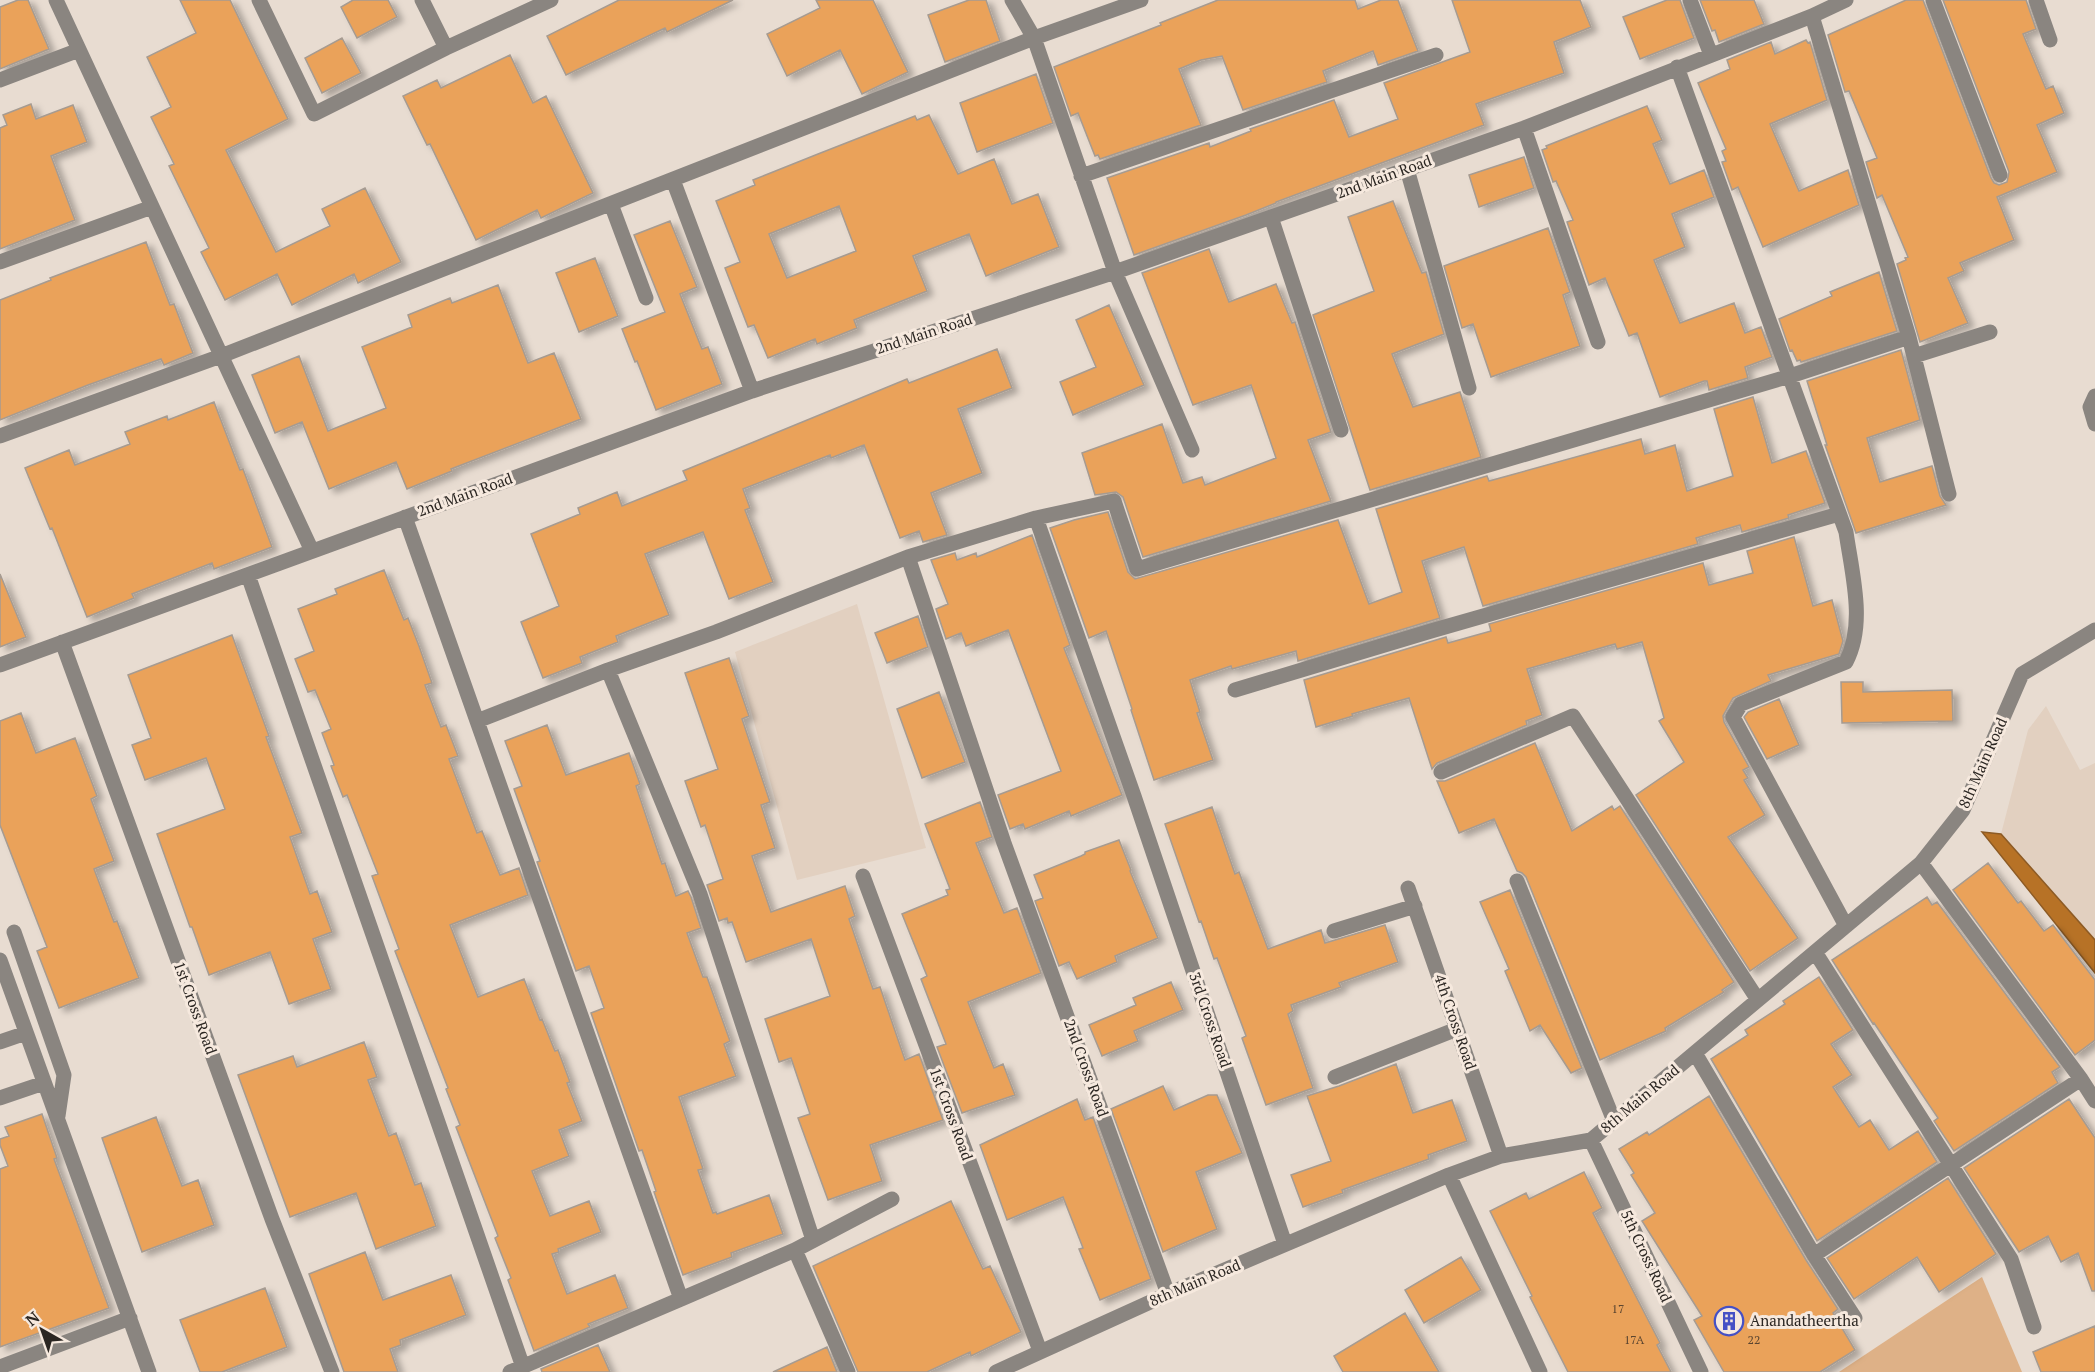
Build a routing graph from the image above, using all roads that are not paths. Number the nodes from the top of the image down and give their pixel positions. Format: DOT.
graph roads {
  1 [pos="56,0"];
  2 [pos="259,0"];
  3 [pos="422,0"];
  4 [pos="551,0"];
  5 [pos="1012,0"];
  6 [pos="1141,0"];
  7 [pos="1690,0"];
  8 [pos="1846,0"];
  9 [pos="1933,0"];
  10 [pos="2037,0"];
  11 [pos="1828,4"];
  12 [pos="1812,16"];
  13 [pos="1034,38"];
  14 [pos="2050,40"];
  15 [pos="446,48"];
  16 [pos="79,50"];
  17 [pos="1436,55"];
  18 [pos="1712,55"];
  19 [pos="1677,67"];
  20 [pos="0,80"];
  21 [pos="1524,128"];
  22 [pos="1407,169"];
  23 [pos="2001,175"];
  24 [pos="1081,176"];
  25 [pos="673,180"];
  26 [pos="611,204"];
  27 [pos="152,207"];
  28 [pos="1271,217"];
  29 [pos="0,262"];
  30 [pos="1114,272"];
  31 [pos="646,298"];
  32 [pos="1990,332"];
  33 [pos="1910,337"];
  34 [pos="1598,342"];
  35 [pos="221,356"];
  36 [pos="1914,356"];
  37 [pos="1790,376"];
  38 [pos="1469,388"];
  39 [pos="752,391"];
  40 [pos="2095,396"];
  41 [pos="2095,424"];
  42 [pos="1341,430"];
  43 [pos="0,436"];
  44 [pos="1192,450"];
  45 [pos="1949,494"];
  46 [pos="1839,514"];
  47 [pos="405,517"];
  48 [pos="1036,518"];
  49 [pos="312,551"];
  50 [pos="908,557"];
  51 [pos="248,575"];
  52 [pos="2095,630"];
  53 [pos="62,642"];
  54 [pos="0,665"];
  55 [pos="608,670"];
  56 [pos="1235,690"];
  57 [pos="477,721"];
  58 [pos="1441,772"];
  59 [pos="1921,863"];
  60 [pos="863,876"];
  61 [pos="1517,881"];
  62 [pos="1408,888"];
  63 [pos="1415,906"];
  64 [pos="1846,926"];
  65 [pos="1334,931"];
  66 [pos="14,932"];
  67 [pos="1815,952"];
  68 [pos="0,960"];
  69 [pos="1758,1000"];
  70 [pos="1457,1029"];
  71 [pos="26,1033"];
  72 [pos="0,1042"];
  73 [pos="1695,1053"];
  74 [pos="1335,1077"];
  75 [pos="2081,1078"];
  76 [pos="44,1083"];
  77 [pos="0,1098"];
  78 [pos="2095,1101"];
  79 [pos="58,1119"];
  80 [pos="1614,1121"];
  81 [pos="1591,1140"];
  82 [pos="1501,1156"];
  83 [pos="1951,1165"];
  84 [pos="1449,1175"];
  85 [pos="892,1199"];
  86 [pos="813,1240"];
  87 [pos="1286,1244"];
  88 [pos="795,1250"];
  89 [pos="1814,1254"];
  90 [pos="1168,1293"];
  91 [pos="681,1299"];
  92 [pos="130,1318"];
  93 [pos="1855,1318"];
  94 [pos="2034,1327"];
  95 [pos="1040,1351"];
  96 [pos="0,1367"];
  97 [pos="516,1369"];
  98 [pos="149,1372"];
  99 [pos="332,1372"];
  100 [pos="848,1372"];
  101 [pos="996,1372"];
  102 [pos="1540,1372"];
  103 [pos="1701,1372"];
  1 -- 16 [label="street"];
  2 -- 15 [label="street"];
  3 -- 15 [label="street"];
  4 -- 15 [label="street"];
  5 -- 13 [label="street"];
  6 -- 13 [label="street"];
  7 -- 18 [label="street"];
  8 -- 11 [label="street, 2nd Main Road"];
  9 -- 23 [label="street"];
  10 -- 14 [label="street"];
  11 -- 12 [label="street, 2nd Main Road"];
  12 -- 18 [label="street, 2nd Main Road"];
  12 -- 33 [label="street"];
  13 -- 24 [label="street"];
  13 -- 25 [label="street"];
  16 -- 20 [label="street"];
  16 -- 27 [label="street"];
  17 -- 24 [label="street"];
  18 -- 19 [label="street, 2nd Main Road"];
  19 -- 21 [label="street, 2nd Main Road"];
  19 -- 37 [label="street"];
  21 -- 22 [label="street, 2nd Main Road"];
  21 -- 34 [label="street"];
  22 -- 28 [label="street, 2nd Main Road"];
  22 -- 38 [label="street"];
  24 -- 30 [label="street"];
  25 -- 26 [label="street"];
  25 -- 39 [label="street"];
  26 -- 31 [label="street"];
  26 -- 35 [label="street"];
  27 -- 29 [label="street"];
  27 -- 35 [label="street"];
  28 -- 30 [label="street, 2nd Main Road"];
  28 -- 42 [label="street"];
  30 -- 39 [label="street, 2nd Main Road"];
  30 -- 44 [label="street"];
  32 -- 36 [label="street"];
  33 -- 36 [label="street"];
  33 -- 37 [label="street"];
  35 -- 43 [label="street"];
  35 -- 49 [label="street"];
  36 -- 45 [label="street"];
  37 -- 46 [label="street"];
  37 -- 48 [label="street"];
  39 -- 47 [label="street, 2nd Main Road"];
  40 -- 41 [label="street"];
  46 -- 56 [label="street"];
  46 -- 64 [label="street"];
  47 -- 49 [label="street, 2nd Main Road"];
  47 -- 57 [label="street"];
  48 -- 50 [label="street"];
  48 -- 87 [label="street, 3rd Cross Road"];
  49 -- 51 [label="street, 2nd Main Road"];
  50 -- 55 [label="street"];
  50 -- 90 [label="street, 2nd Cross Road"];
  51 -- 53 [label="street, 2nd Main Road"];
  51 -- 97 [label="street"];
  52 -- 59 [label="street, 8th Main Road"];
  53 -- 54 [label="street, 2nd Main Road"];
  53 -- 99 [label="street, 1st Cross Road"];
  55 -- 57 [label="street"];
  55 -- 86 [label="street"];
  57 -- 91 [label="street"];
  58 -- 69 [label="street"];
  59 -- 64 [label="street, 8th Main Road"];
  59 -- 75 [label="street"];
  60 -- 95 [label="street, 1st Cross Road"];
  61 -- 80 [label="street"];
  62 -- 63 [label="street, 4th Cross Road"];
  63 -- 65 [label="street"];
  63 -- 70 [label="street, 4th Cross Road"];
  64 -- 67 [label="street, 8th Main Road"];
  66 -- 79 [label="street"];
  67 -- 69 [label="street, 8th Main Road"];
  67 -- 83 [label="street"];
  68 -- 71 [label="street"];
  69 -- 73 [label="street, 8th Main Road"];
  70 -- 74 [label="street"];
  70 -- 82 [label="street, 4th Cross Road"];
  71 -- 72 [label="street"];
  71 -- 76 [label="street"];
  73 -- 80 [label="street, 8th Main Road"];
  73 -- 89 [label="street"];
  75 -- 78 [label="street"];
  75 -- 83 [label="street"];
  76 -- 77 [label="street"];
  76 -- 79 [label="street"];
  79 -- 92 [label="street"];
  80 -- 81 [label="street, 8th Main Road"];
  81 -- 82 [label="street, 8th Main Road"];
  81 -- 103 [label="street, 5th Cross Road"];
  82 -- 84 [label="street, 8th Main Road"];
  83 -- 89 [label="street"];
  83 -- 94 [label="street"];
  84 -- 87 [label="street, 8th Main Road"];
  84 -- 102 [label="street"];
  85 -- 86 [label="street"];
  86 -- 88 [label="street"];
  87 -- 90 [label="street, 8th Main Road"];
  88 -- 91 [label="street"];
  88 -- 100 [label="street"];
  89 -- 93 [label="street"];
  90 -- 95 [label="street, 8th Main Road"];
  91 -- 97 [label="street"];
  92 -- 96 [label="street"];
  92 -- 98 [label="street"];
  95 -- 101 [label="street, 8th Main Road"];
}
